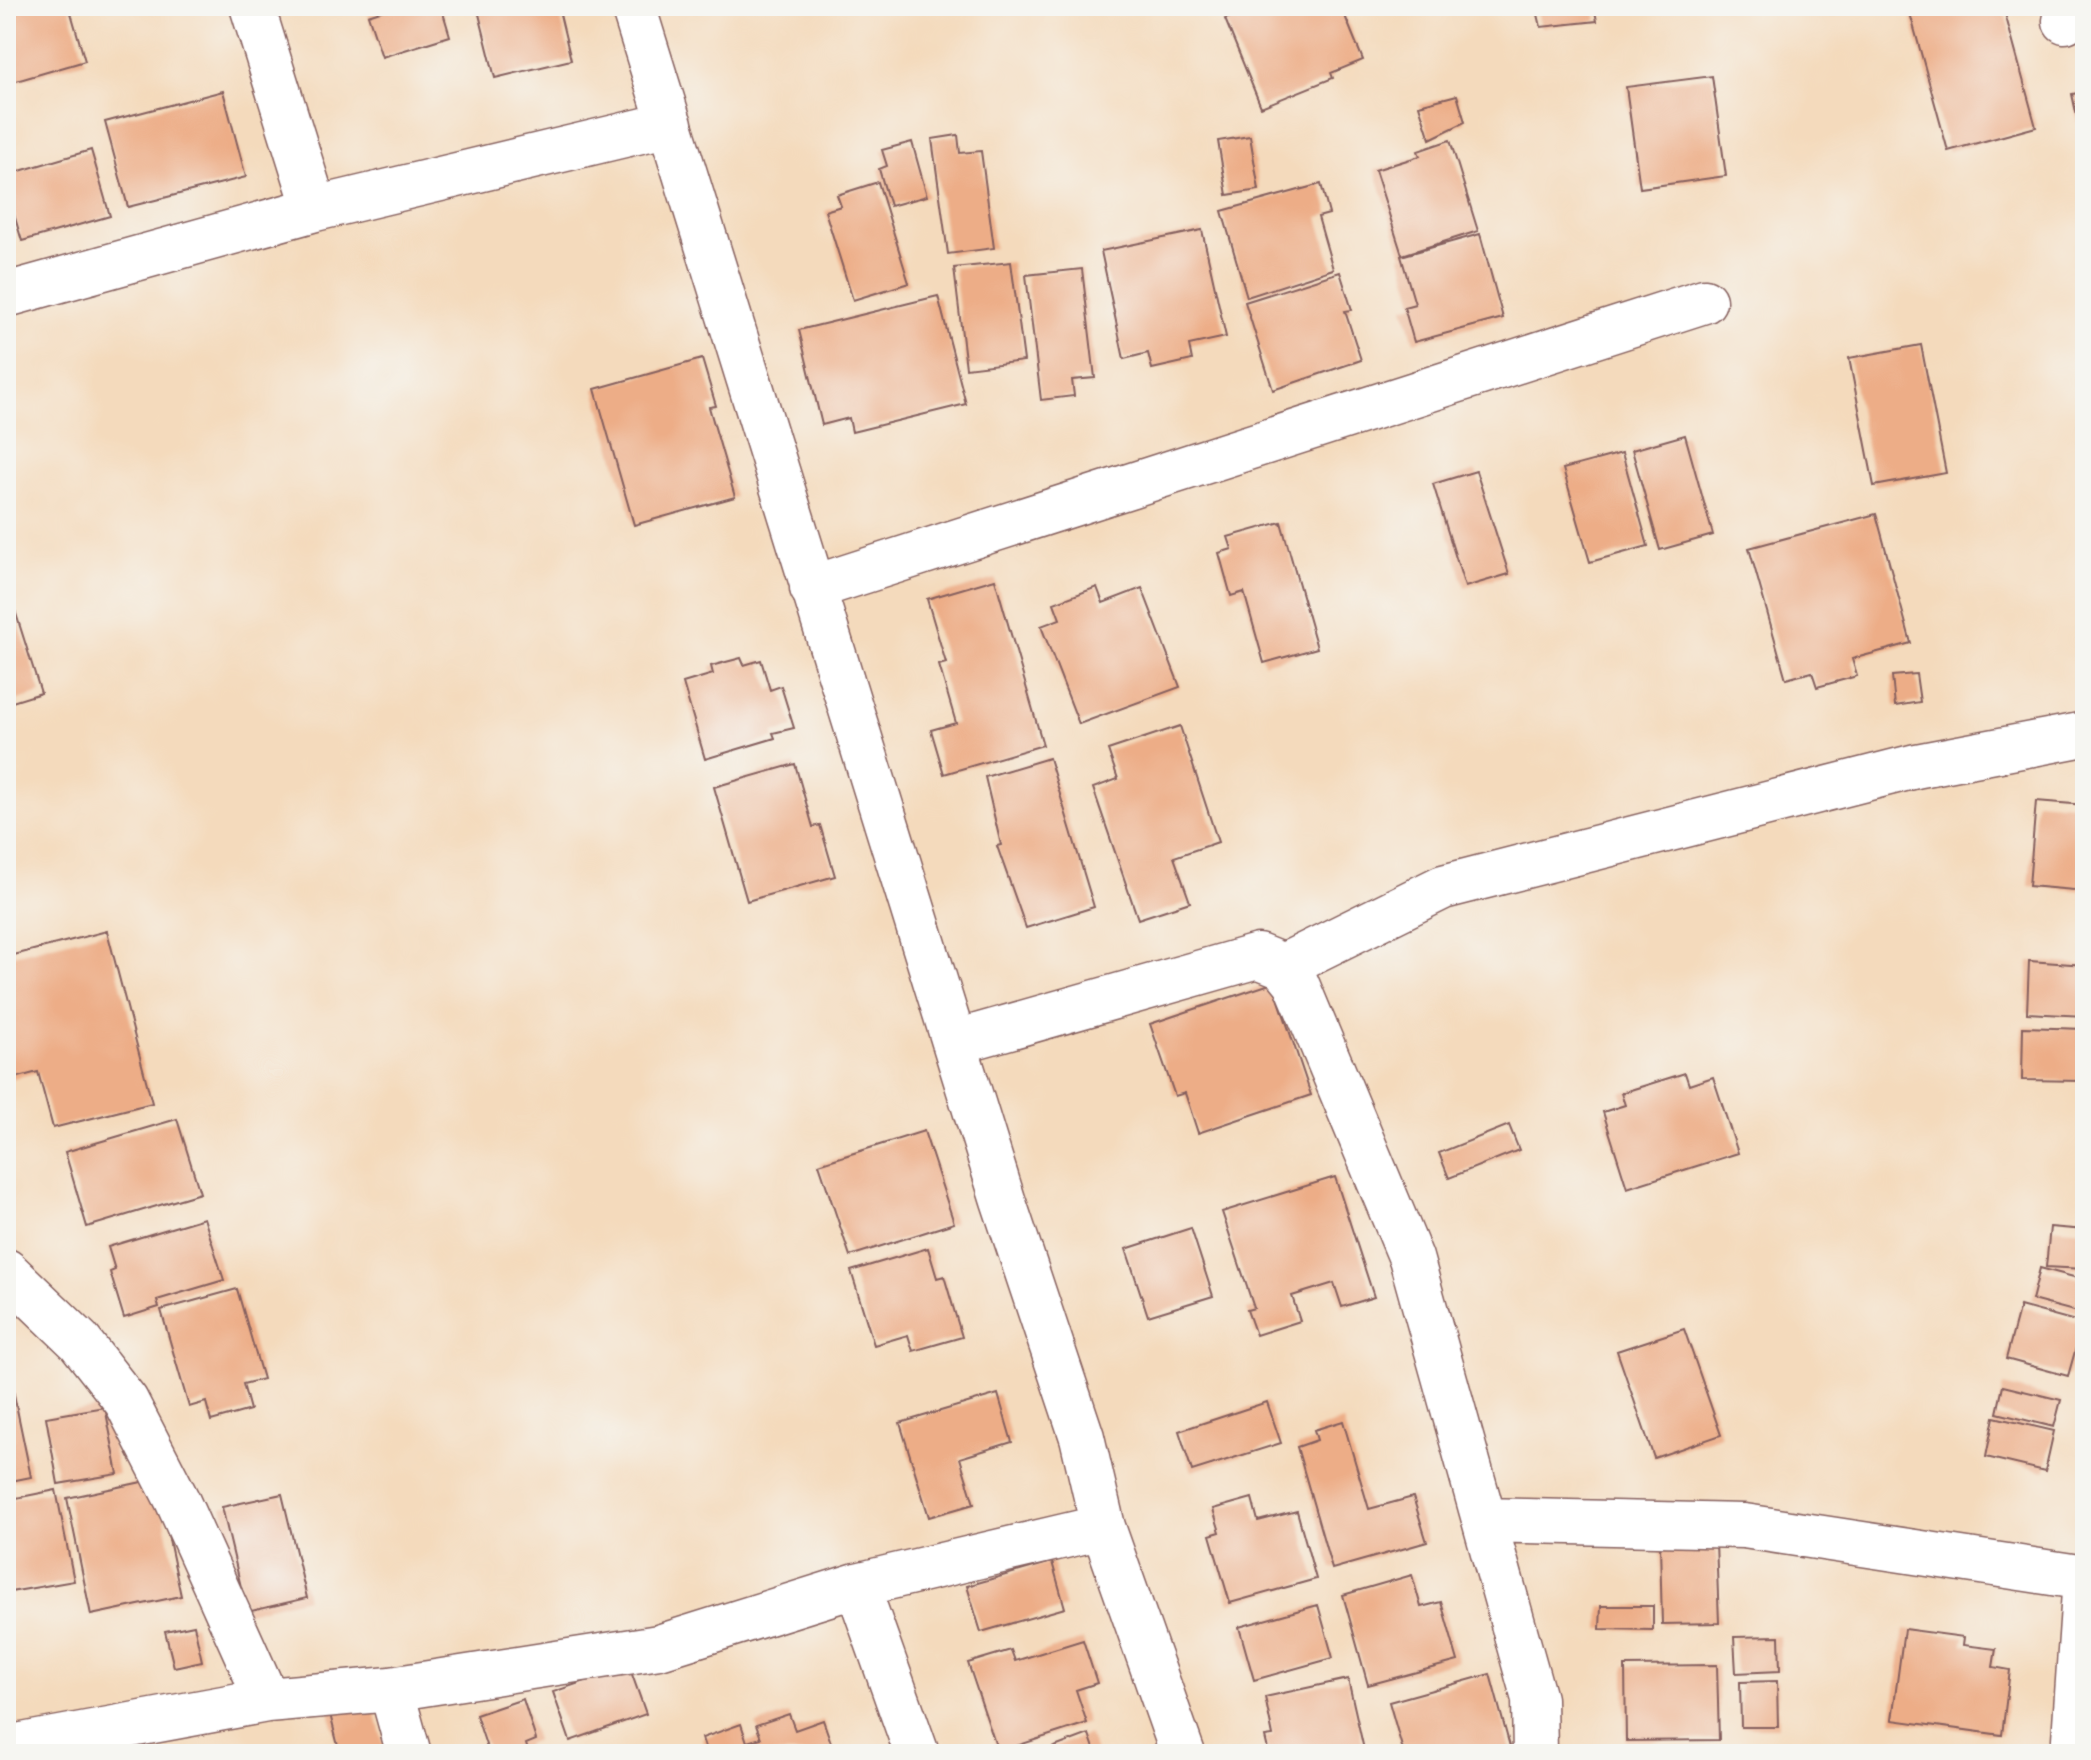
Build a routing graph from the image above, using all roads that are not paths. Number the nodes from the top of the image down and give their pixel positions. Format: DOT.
graph roads {
  1 [pos="252,6"];
  2 [pos="633,6"];
  3 [pos="670,124"];
  4 [pos="315,209"];
  5 [pos="6,295"];
  6 [pos="1704,301"];
  7 [pos="812,588"];
  8 [pos="2085,734"];
  9 [pos="1283,966"];
  10 [pos="956,1042"];
  11 [pos="6,1271"];
  12 [pos="1484,1520"];
  13 [pos="1103,1527"];
  14 [pos="2085,1578"];
  15 [pos="857,1585"];
  16 [pos="391,1689"];
  17 [pos="267,1700"];
  18 [pos="6,1748"];
  19 [pos="409,1754"];
  20 [pos="917,1754"];
  21 [pos="1183,1754"];
  22 [pos="1535,1754"];
  23 [pos="2073,1754"];
  1 -- 4 [label="street"];
  2 -- 3 [label="street"];
  3 -- 4 [label="street"];
  3 -- 7 [label="street"];
  4 -- 5 [label="street"];
  6 -- 7 [label="street"];
  7 -- 10 [label="street"];
  8 -- 9 [label="street"];
  9 -- 10 [label="street"];
  9 -- 12 [label="street"];
  10 -- 13 [label="street"];
  11 -- 17 [label="street"];
  12 -- 14 [label="street"];
  12 -- 22 [label="street"];
  13 -- 15 [label="street"];
  13 -- 21 [label="street"];
  14 -- 23 [label="street"];
  15 -- 16 [label="street"];
  15 -- 20 [label="street"];
  16 -- 17 [label="street"];
  16 -- 19 [label="street"];
  17 -- 18 [label="street"];
}
